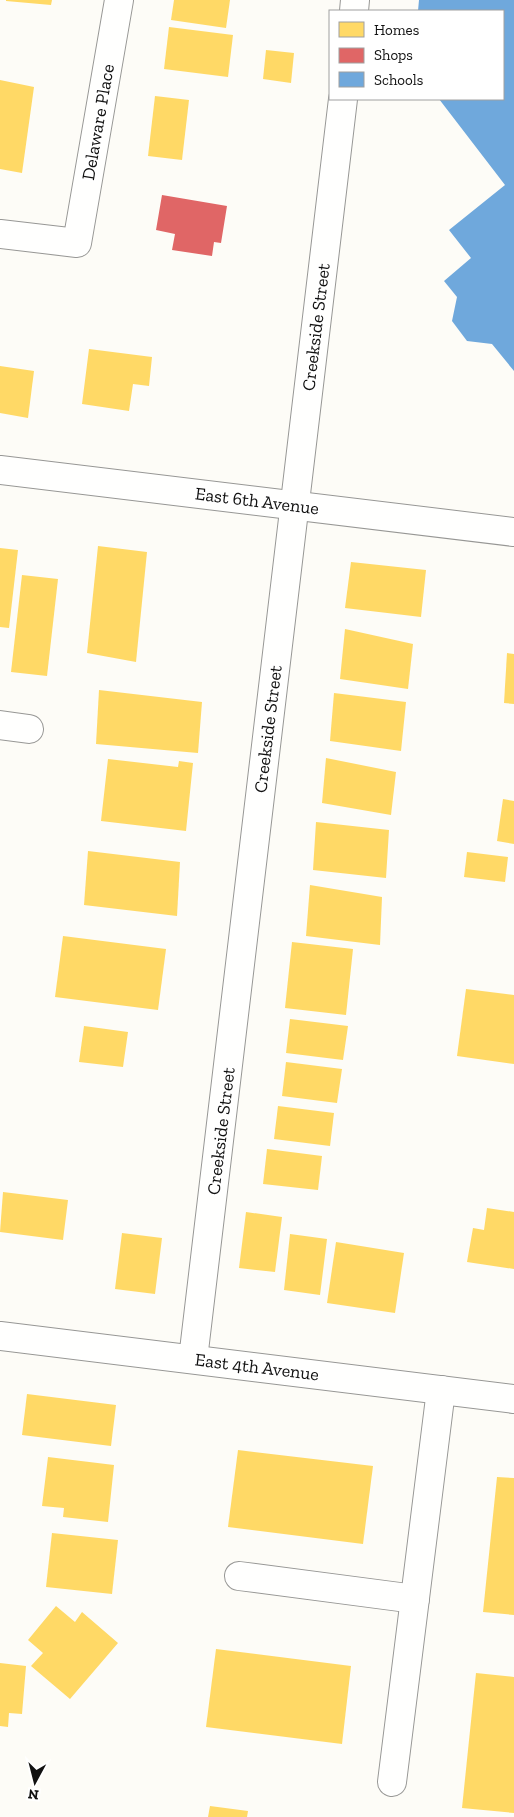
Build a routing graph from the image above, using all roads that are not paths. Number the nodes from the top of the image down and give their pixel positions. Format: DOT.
graph roads {
  1 [pos="119,0"];
  2 [pos="344,100"];
  3 [pos="0,234"];
  4 [pos="0,470"];
  5 [pos="295,506"];
  6 [pos="514,532"];
  7 [pos="0,726"];
  8 [pos="29,728"];
  9 [pos="0,1336"];
  10 [pos="193,1359"];
  11 [pos="441,1390"];
  12 [pos="514,1399"];
  13 [pos="239,1576"];
  14 [pos="415,1599"];
  15 [pos="392,1782"];
  1 -- 3 [label="street, Delaware Place"];
  2 -- 5 [label="street, Creekside Street"];
  4 -- 5 [label="street, East 6th Avenue"];
  5 -- 6 [label="street, East 6th Avenue"];
  5 -- 10 [label="street, Creekside Street"];
  7 -- 8 [label="street"];
  9 -- 10 [label="street, East 4th Avenue"];
  10 -- 11 [label="street, East 4th Avenue"];
  11 -- 12 [label="street, East 4th Avenue"];
  11 -- 14 [label="street"];
  13 -- 14 [label="street"];
  14 -- 15 [label="street"];
}
